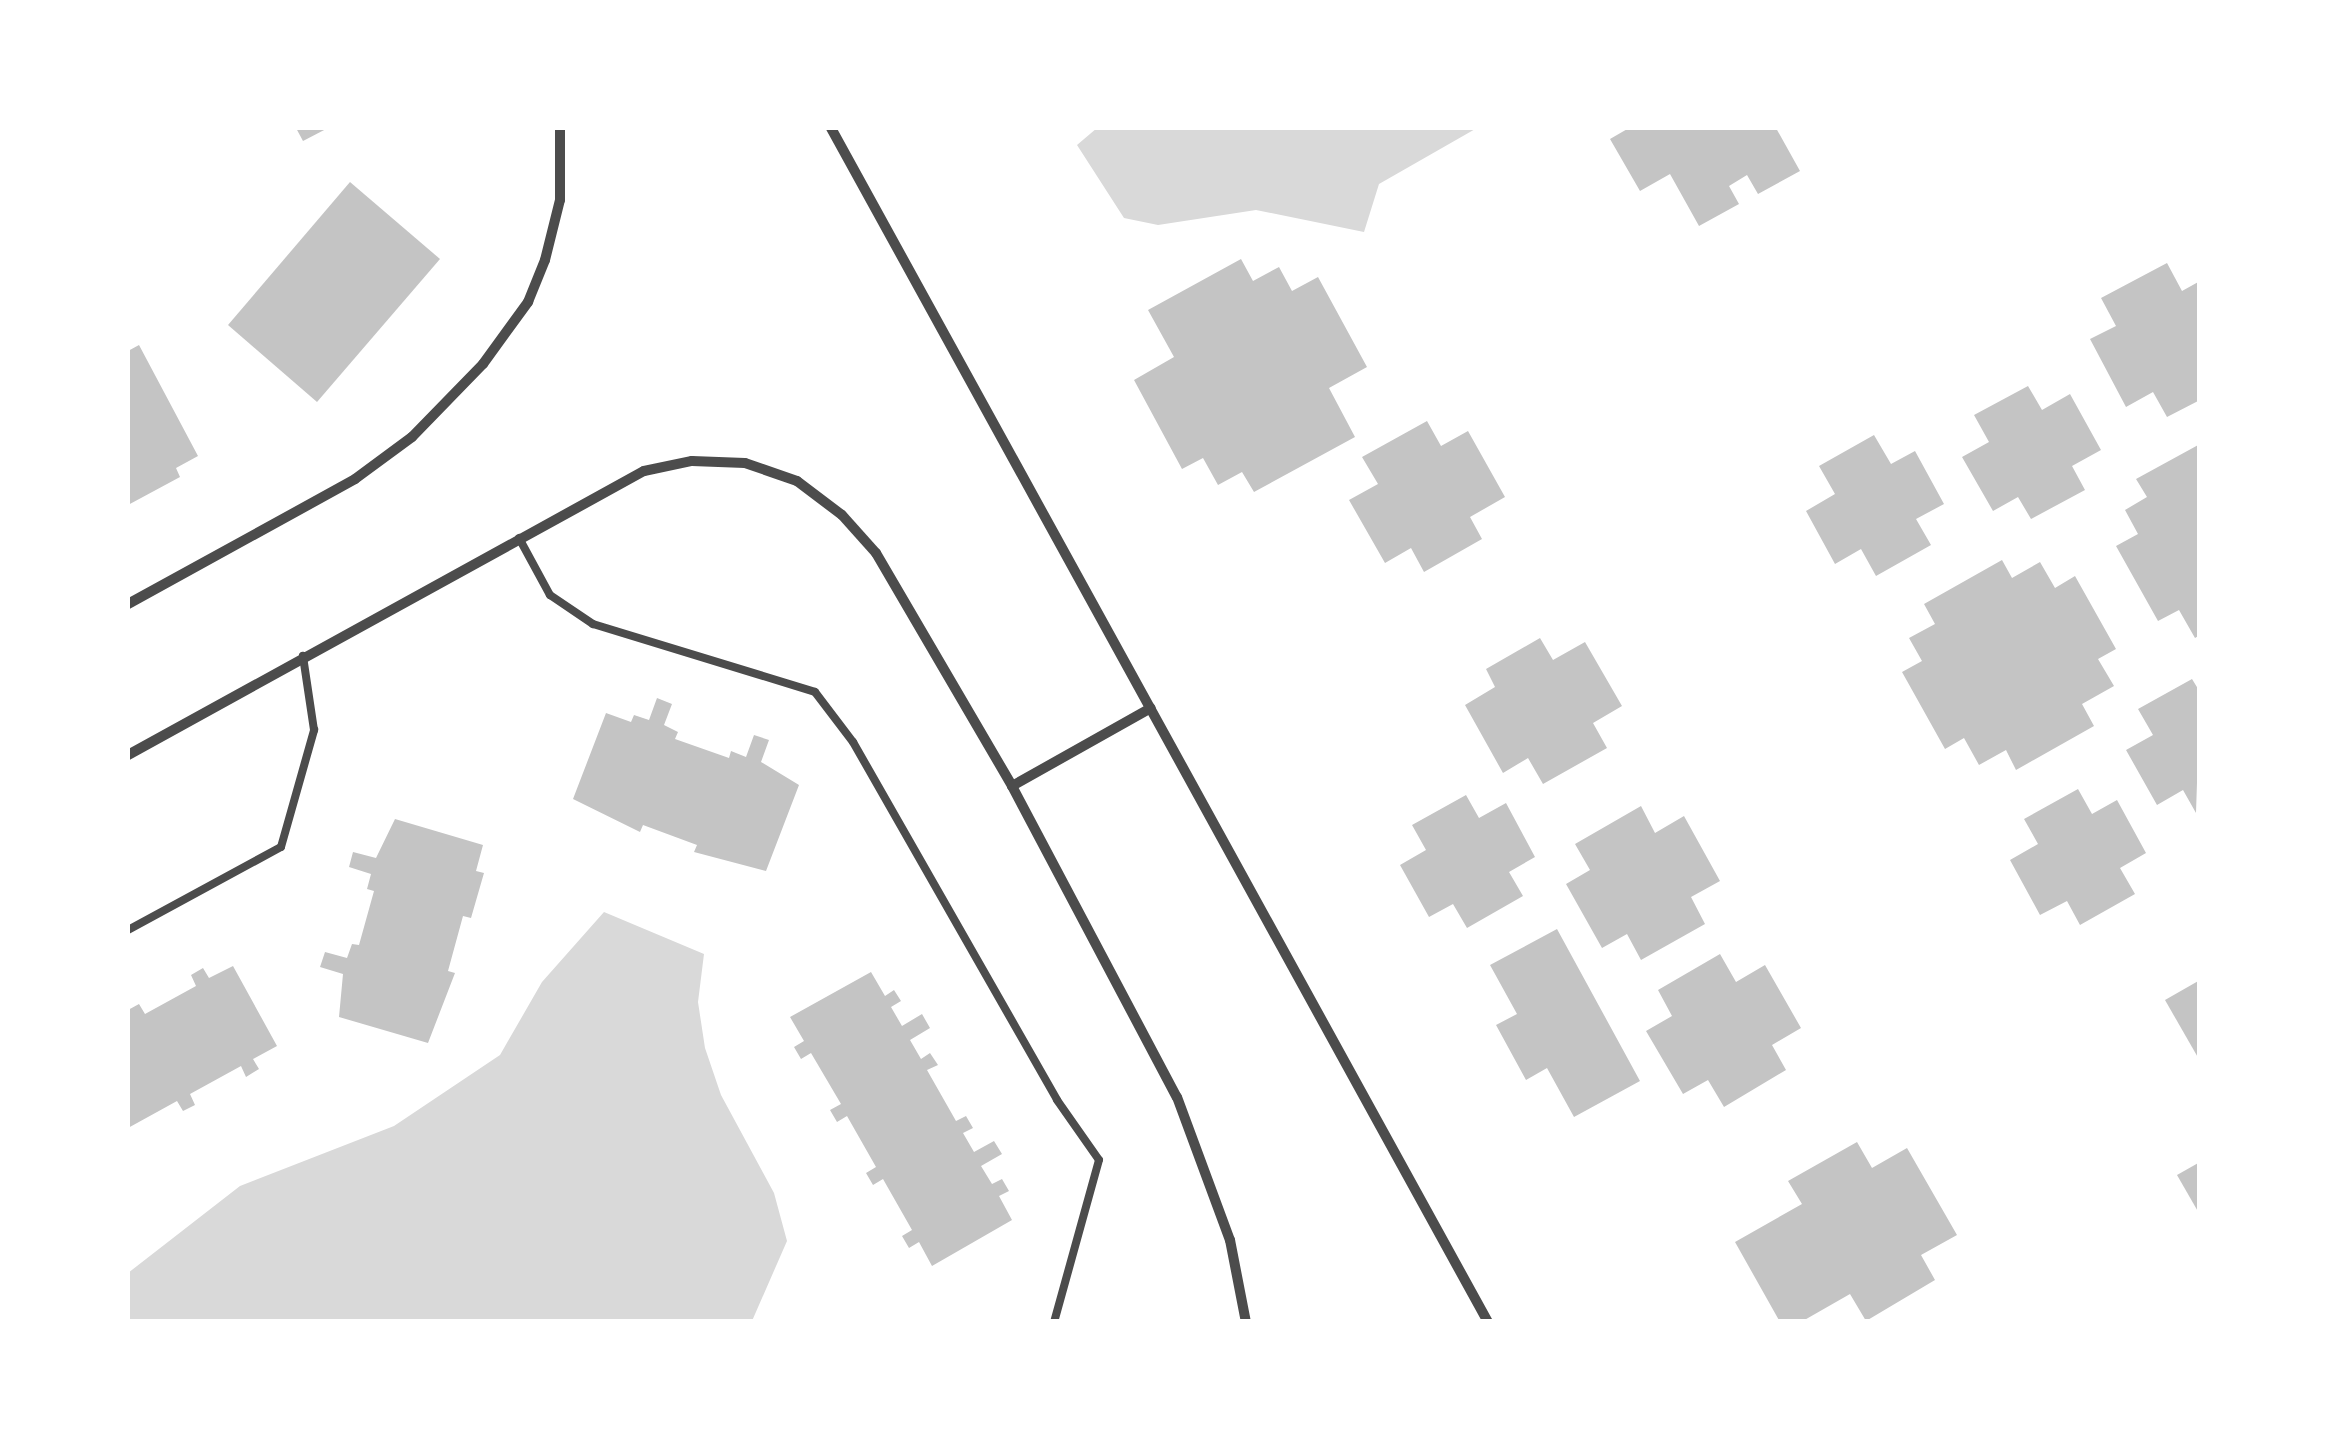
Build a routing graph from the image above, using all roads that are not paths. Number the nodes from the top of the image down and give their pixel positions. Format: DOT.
graph roads {
  1 [pos="560,128"];
  2 [pos="831,128"];
  3 [pos="520,538"];
  4 [pos="128,604"];
  5 [pos="303,656"];
  6 [pos="1150,708"];
  7 [pos="128,754"];
  8 [pos="1012,786"];
  9 [pos="128,930"];
  10 [pos="1054,1322"];
  11 [pos="1246,1322"];
  12 [pos="1488,1322"];
  1 -- 4 [label="street"];
  2 -- 6 [label="street"];
  3 -- 5 [label="street"];
  3 -- 8 [label="street"];
  3 -- 10 [label="lane"];
  5 -- 7 [label="street"];
  5 -- 9 [label="lane"];
  6 -- 8 [label="street"];
  6 -- 12 [label="street"];
  8 -- 11 [label="street"];
}
